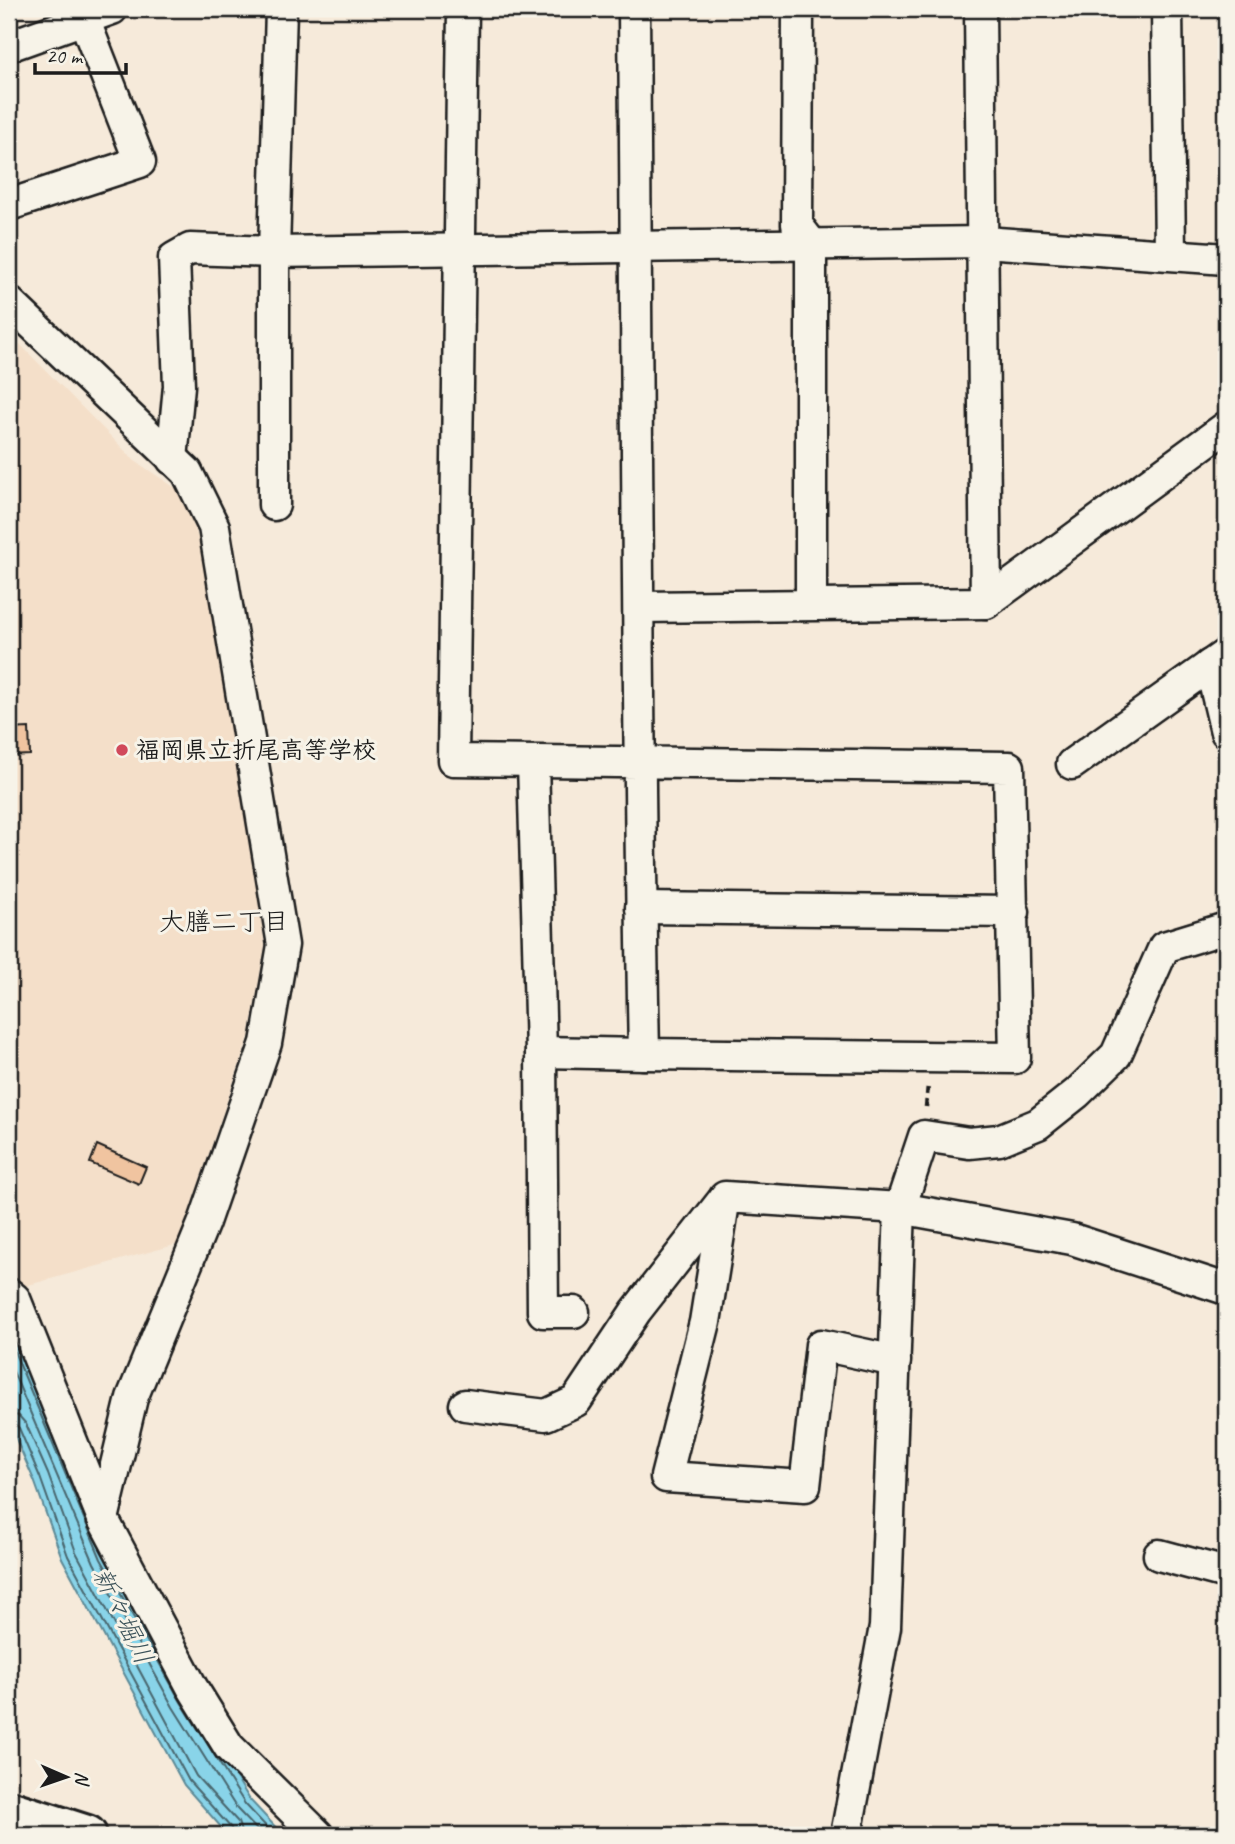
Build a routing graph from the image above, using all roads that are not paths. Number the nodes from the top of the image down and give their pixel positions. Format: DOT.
graph roads {
  1 [pos="112,9"];
  2 [pos="281,9"];
  3 [pos="463,9"];
  4 [pos="634,9"];
  5 [pos="798,9"];
  6 [pos="980,9"];
  7 [pos="1167,9"];
  8 [pos="84,19"];
  9 [pos="9,46"];
  10 [pos="9,205"];
  11 [pos="984,242"];
  12 [pos="811,243"];
  13 [pos="636,247"];
  14 [pos="461,250"];
  15 [pos="274,253"];
  16 [pos="1170,254"];
  17 [pos="1226,259"];
  18 [pos="9,302"];
  19 [pos="1226,427"];
  20 [pos="172,459"];
  21 [pos="274,505"];
  22 [pos="986,603"];
  23 [pos="811,604"];
  24 [pos="639,607"];
  25 [pos="1218,659"];
  26 [pos="1226,732"];
  27 [pos="641,761"];
  28 [pos="533,762"];
  29 [pos="1072,764"];
  30 [pos="641,908"];
  31 [pos="1014,912"];
  32 [pos="1226,929"];
  33 [pos="541,1052"];
  34 [pos="644,1054"];
  35 [pos="725,1197"];
  36 [pos="900,1208"];
  37 [pos="1226,1289"];
  38 [pos="9,1294"];
  39 [pos="574,1312"];
  40 [pos="895,1361"];
  41 [pos="465,1405"];
  42 [pos="103,1518"];
  43 [pos="1159,1555"];
  44 [pos="1226,1573"];
  45 [pos="9,1810"];
  46 [pos="87,1835"];
  47 [pos="317,1835"];
  48 [pos="846,1835"];
  1 -- 8 [label="street"];
  2 -- 15 [label="street"];
  3 -- 14 [label="street"];
  4 -- 13 [label="street"];
  5 -- 12 [label="street"];
  6 -- 11 [label="street"];
  7 -- 16 [label="street"];
  8 -- 9 [label="street"];
  8 -- 10 [label="street"];
  11 -- 12 [label="street"];
  11 -- 16 [label="street"];
  11 -- 22 [label="street"];
  12 -- 13 [label="street"];
  12 -- 23 [label="street"];
  13 -- 14 [label="street"];
  13 -- 24 [label="street"];
  14 -- 15 [label="street"];
  14 -- 28 [label="street"];
  15 -- 20 [label="street"];
  15 -- 21 [label="street"];
  16 -- 17 [label="street"];
  18 -- 20 [label="street"];
  19 -- 22 [label="street"];
  20 -- 42 [label="street"];
  22 -- 23 [label="street"];
  23 -- 24 [label="street"];
  24 -- 27 [label="street"];
  25 -- 26 [label="street"];
  25 -- 29 [label="street"];
  27 -- 28 [label="street"];
  27 -- 30 [label="street"];
  27 -- 31 [label="street"];
  28 -- 33 [label="street"];
  30 -- 31 [label="street"];
  30 -- 34 [label="street"];
  31 -- 34 [label="street"];
  32 -- 36 [label="street"];
  33 -- 34 [label="street"];
  33 -- 39 [label="street"];
  35 -- 36 [label="street"];
  35 -- 40 [label="street"];
  35 -- 41 [label="street"];
  36 -- 37 [label="street"];
  36 -- 40 [label="street"];
  38 -- 42 [label="street"];
  40 -- 48 [label="street"];
  42 -- 47 [label="street"];
  43 -- 44 [label="street"];
  45 -- 46 [label="street"];
}
